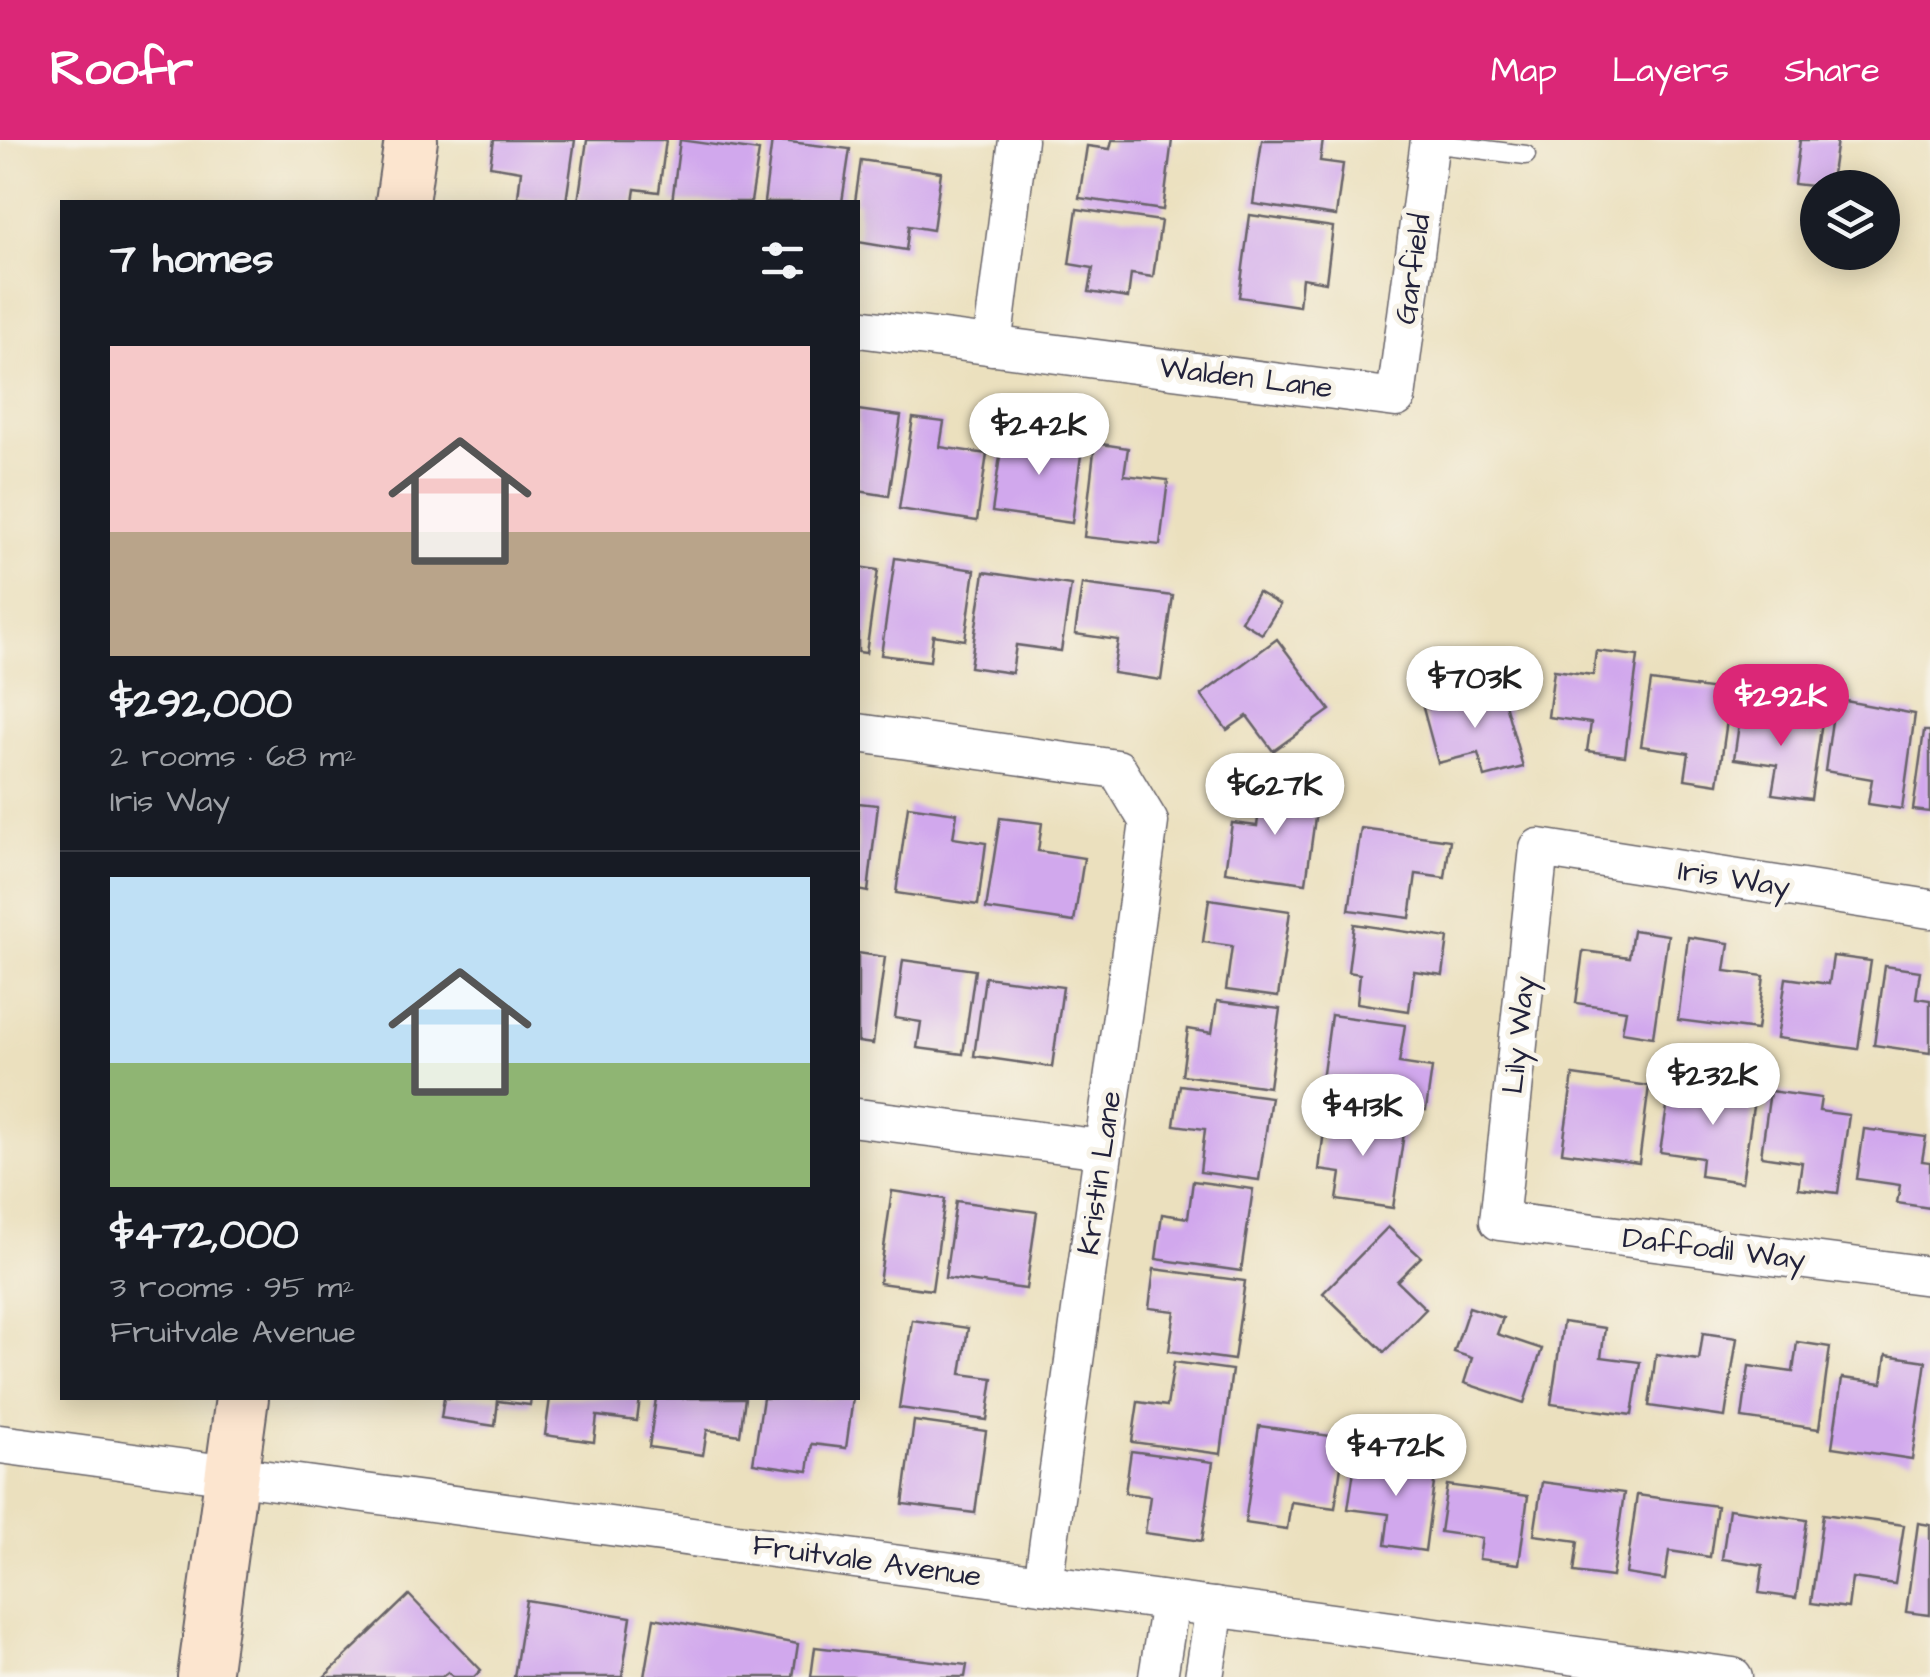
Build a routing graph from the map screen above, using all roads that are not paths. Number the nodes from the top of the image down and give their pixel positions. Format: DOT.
graph roads {
  1 [pos="410,140"];
  2 [pos="1018,140"];
  3 [pos="1430,141"];
  4 [pos="1526,155"];
  5 [pos="402,200"];
  6 [pos="860,328"];
  7 [pos="992,346"];
  8 [pos="1396,398"];
  9 [pos="860,733"];
  10 [pos="1539,848"];
  11 [pos="1930,909"];
  12 [pos="860,1118"];
  13 [pos="1103,1149"];
  14 [pos="1499,1222"];
  15 [pos="1930,1276"];
  16 [pos="242,1400"];
  17 [pos="0,1444"];
  18 [pos="232,1476"];
  19 [pos="1043,1584"];
  20 [pos="1170,1602"];
  21 [pos="1215,1608"];
  22 [pos="204,1677"];
  23 [pos="1158,1677"];
  24 [pos="1204,1677"];
  25 [pos="1733,1677"];
  1 -- 5 [label="street"];
  2 -- 7 [label="street"];
  3 -- 4 [label="lane"];
  3 -- 8 [label="street, Garfield"];
  6 -- 7 [label="street, Walden Lane"];
  7 -- 8 [label="street, Walden Lane"];
  9 -- 13 [label="street, Kristin Lane"];
  10 -- 11 [label="street, Iris Way"];
  10 -- 14 [label="street, Lily Way"];
  12 -- 13 [label="street"];
  13 -- 19 [label="street, Kristin Lane"];
  14 -- 15 [label="street, Daffodil Way"];
  16 -- 18 [label="street"];
  17 -- 18 [label="street, Fruitvale Avenue"];
  18 -- 19 [label="street, Fruitvale Avenue"];
  18 -- 22 [label="street"];
  19 -- 20 [label="street, Fruitvale Avenue"];
  20 -- 21 [label="street, Fruitvale Avenue"];
  20 -- 23 [label="street"];
  21 -- 24 [label="street"];
  21 -- 25 [label="street, Fruitvale Avenue"];
}
